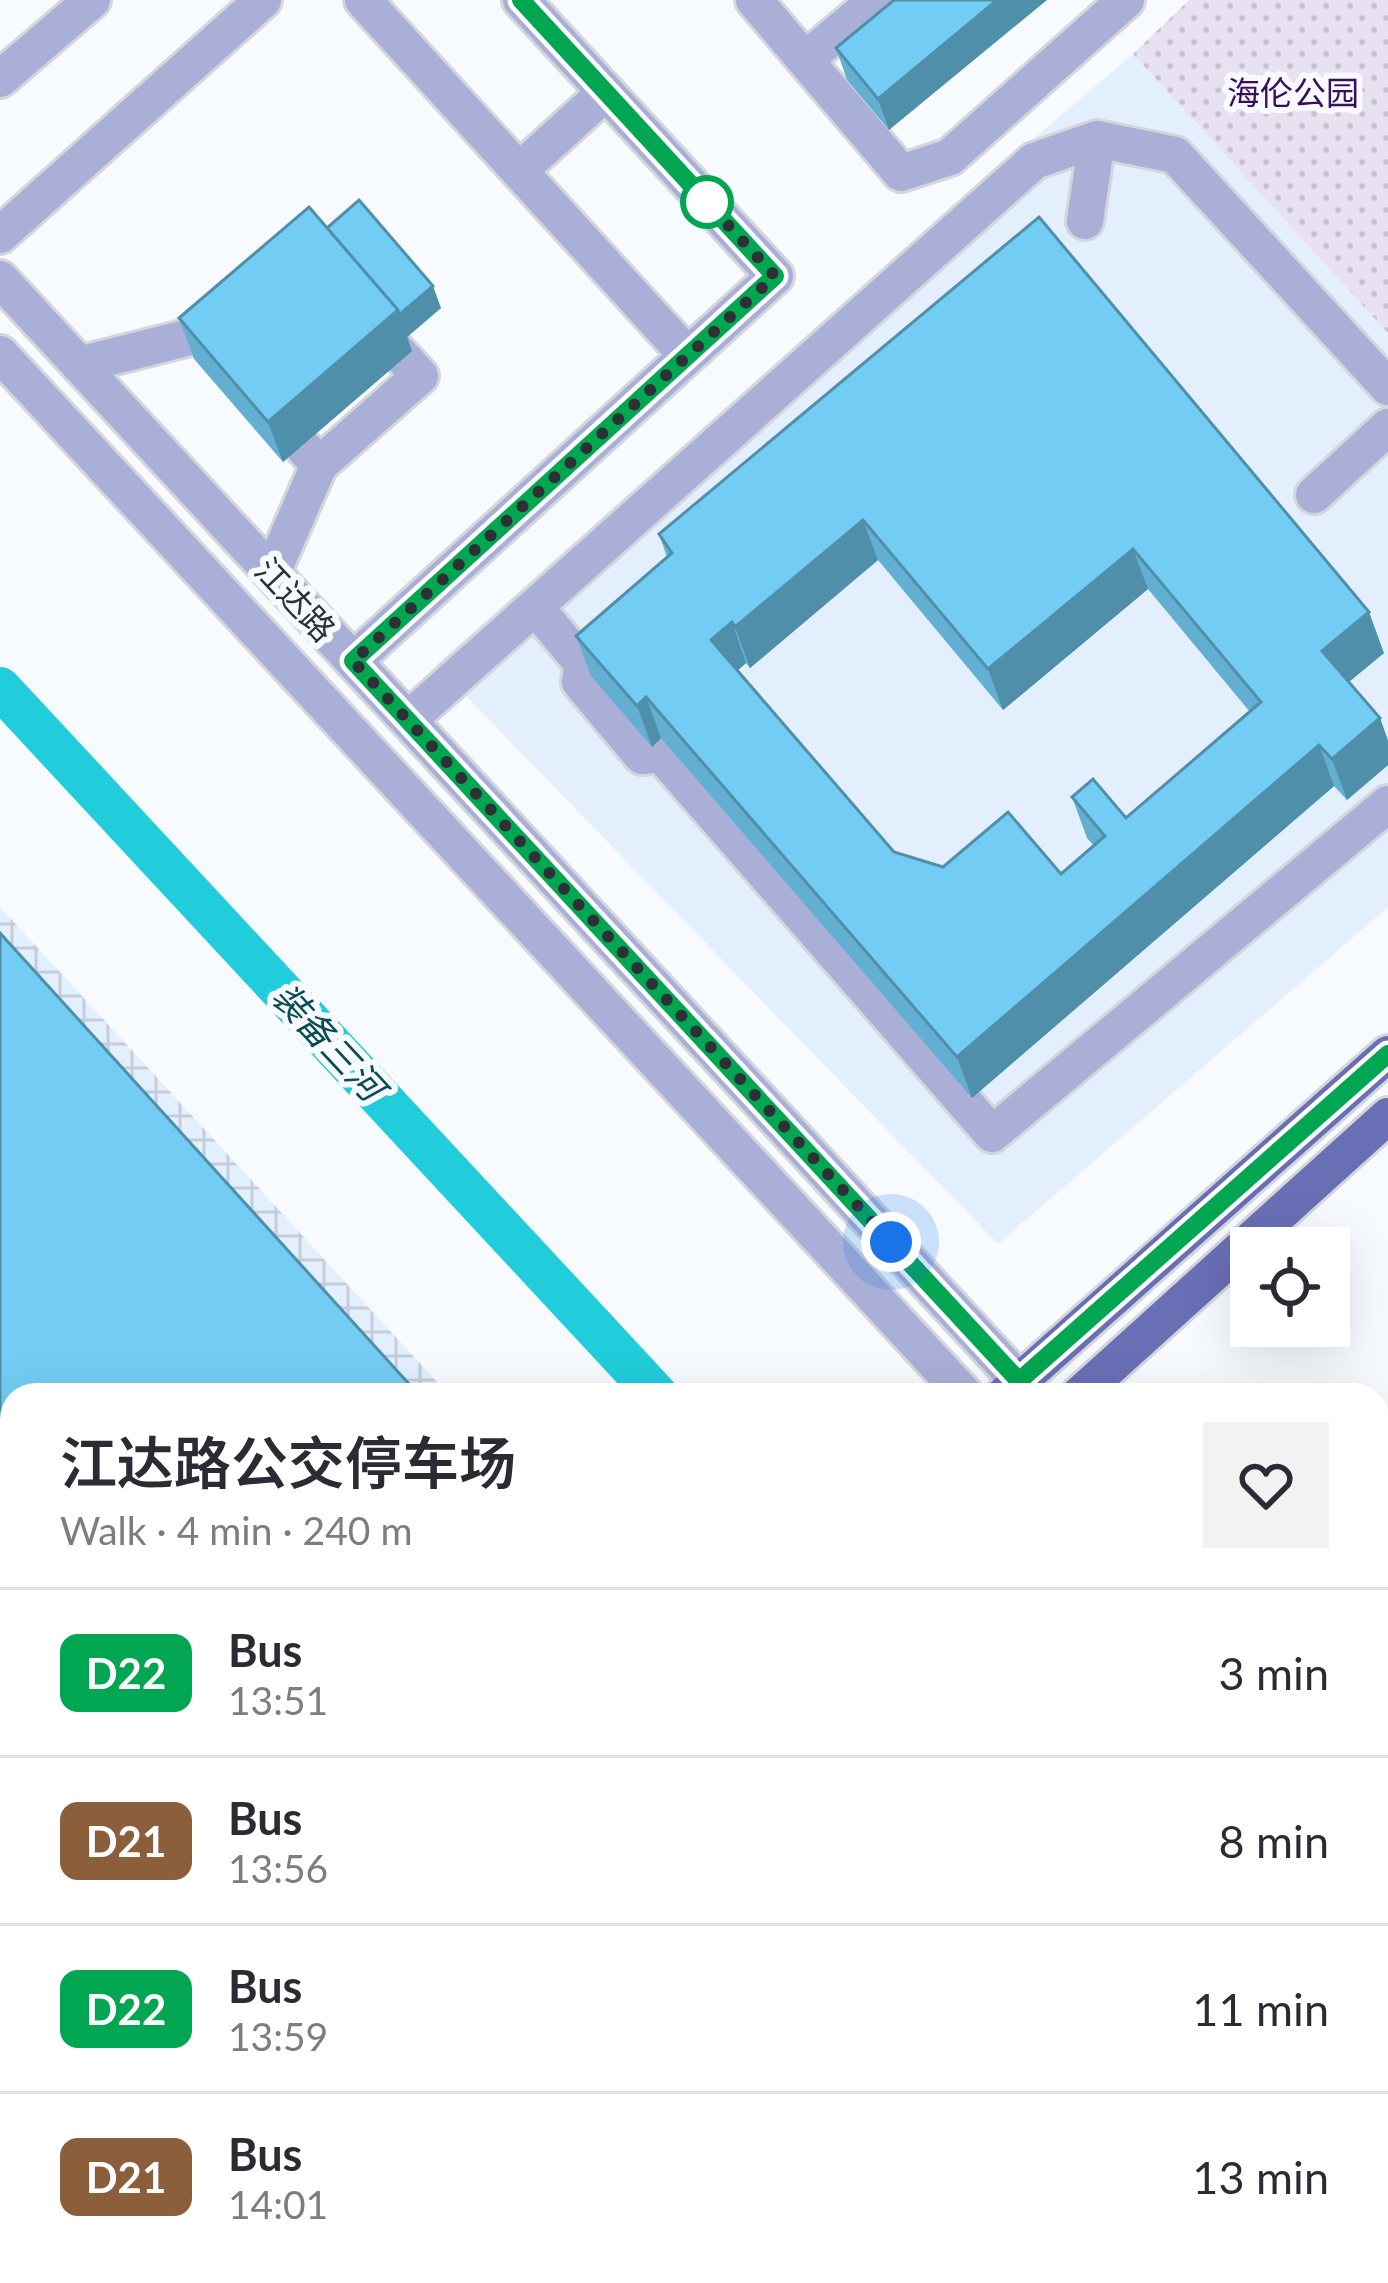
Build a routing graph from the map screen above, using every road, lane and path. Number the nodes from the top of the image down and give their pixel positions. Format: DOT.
graph roads {
  1 [pos="92,0"];
  2 [pos="263,0"];
  3 [pos="363,0"];
  4 [pos="521,0"];
  5 [pos="754,0"];
  6 [pos="877,0"];
  7 [pos="1126,0"];
  8 [pos="805,60"];
  9 [pos="0,79"];
  10 [pos="606,92"];
  11 [pos="1097,139"];
  12 [pos="519,171"];
  13 [pos="1084,221"];
  14 [pos="0,235"];
  15 [pos="0,279"];
  16 [pos="346,296"];
  17 [pos="233,308"];
  18 [pos="202,334"];
  19 [pos="0,354"];
  20 [pos="687,355"];
  21 [pos="79,364"];
  22 [pos="362,369"];
  23 [pos="246,383"];
  24 [pos="1388,387"];
  25 [pos="391,401"];
  26 [pos="320,405"];
  27 [pos="275,416"];
  28 [pos="1388,427"];
  29 [pos="349,437"];
  30 [pos="319,465"];
  31 [pos="1314,495"];
  32 [pos="272,573"];
  33 [pos="536,608"];
  34 [pos="353,661"];
  35 [pos="408,720"];
  36 [pos="1388,804"];
  37 [pos="1388,1054"];
  38 [pos="1388,1116"];
  39 [pos="954,1383"];
  40 [pos="1012,1383"];
  41 [pos="1026,1383"];
  42 [pos="1092,1383"];
  1 -- 9 [label="street"];
  2 -- 14 [label="street"];
  3 -- 12 [label="street"];
  4 -- 10 [label="street"];
  5 -- 8 [label="street"];
  6 -- 8 [label="street"];
  7 -- 8 [label="street"];
  10 -- 12 [label="street"];
  10 -- 20 [label="street"];
  11 -- 13 [label="street"];
  11 -- 24 [label="street"];
  11 -- 33 [label="street"];
  12 -- 20 [label="street"];
  15 -- 21 [label="street, 江达路"];
  16 -- 25 [label="street"];
  17 -- 18 [label="street"];
  18 -- 21 [label="street"];
  18 -- 23 [label="street"];
  19 -- 39 [label="street, 江达路"];
  20 -- 34 [label="street"];
  21 -- 32 [label="street, 江达路"];
  22 -- 25 [label="street"];
  25 -- 29 [label="street"];
  26 -- 29 [label="street"];
  27 -- 30 [label="street"];
  28 -- 31 [label="street"];
  29 -- 30 [label="street"];
  30 -- 32 [label="street"];
  32 -- 34 [label="street, 江达路"];
  33 -- 35 [label="street"];
  33 -- 36 [label="street"];
  34 -- 35 [label="street, 江达路"];
  35 -- 40 [label="street, 江达路"];
  37 -- 41 [label="main road"];
  38 -- 42 [label="main road"];
}
